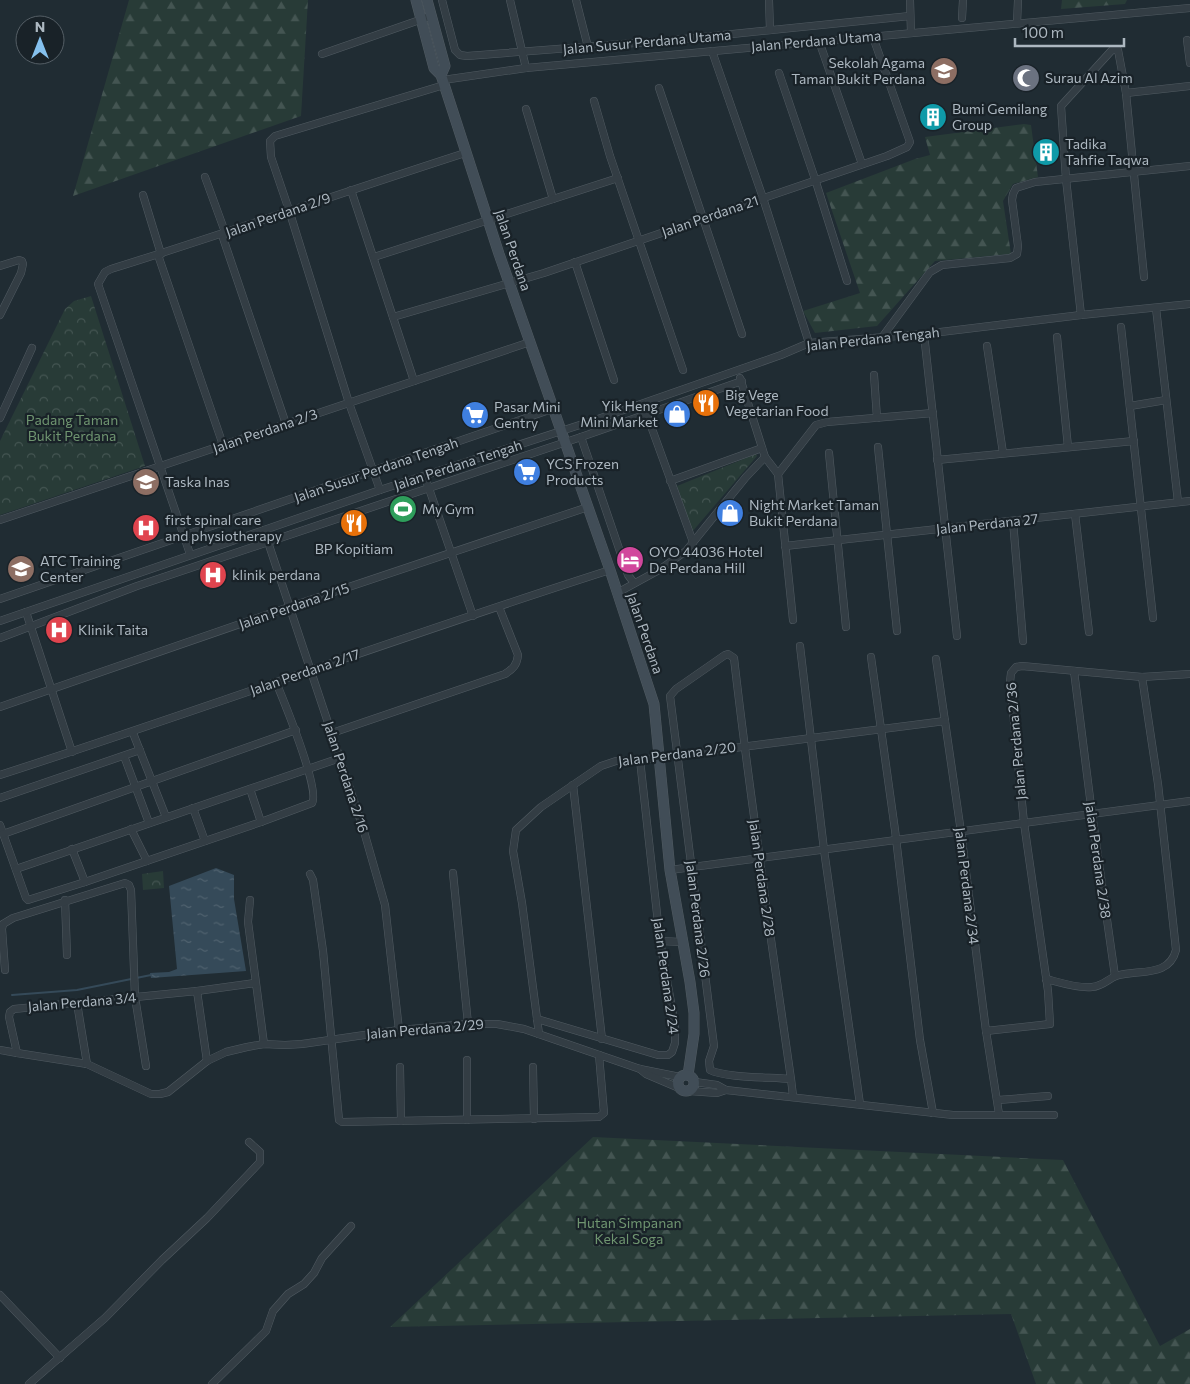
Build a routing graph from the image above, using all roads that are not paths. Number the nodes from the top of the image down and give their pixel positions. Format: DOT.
graph roads {
  1 [pos="416,0"];
  2 [pos="428,0"];
  3 [pos="442,0"];
  4 [pos="510,0"];
  5 [pos="576,0"];
  6 [pos="769,0"];
  7 [pos="910,0"];
  8 [pos="963,0"];
  9 [pos="1018,0"];
  10 [pos="1190,8"];
  11 [pos="910,16"];
  12 [pos="426,17"];
  13 [pos="962,18"];
  14 [pos="1018,22"];
  15 [pos="770,30"];
  16 [pos="910,33"];
  17 [pos="873,37"];
  18 [pos="1187,40"];
  19 [pos="819,41"];
  20 [pos="588,46"];
  21 [pos="712,50"];
  22 [pos="522,52"];
  23 [pos="322,54"];
  24 [pos="1190,63"];
  25 [pos="526,68"];
  26 [pos="779,73"];
  27 [pos="443,80"];
  28 [pos="1190,86"];
  29 [pos="659,88"];
  30 [pos="1126,93"];
  31 [pos="594,100"];
  32 [pos="526,109"];
  33 [pos="465,153"];
  34 [pos="862,164"];
  35 [pos="1190,166"];
  36 [pos="1134,172"];
  37 [pos="205,178"];
  38 [pos="618,178"];
  39 [pos="815,179"];
  40 [pos="1066,179"];
  41 [pos="351,190"];
  42 [pos="144,195"];
  43 [pos="763,198"];
  44 [pos="553,199"];
  45 [pos="289,210"];
  46 [pos="702,219"];
  47 [pos="488,220"];
  48 [pos="224,234"];
  49 [pos="639,241"];
  50 [pos="160,254"];
  51 [pos="374,257"];
  52 [pos="575,262"];
  53 [pos="0,266"];
  54 [pos="1144,277"];
  55 [pos="847,281"];
  56 [pos="509,283"];
  57 [pos="1190,304"];
  58 [pos="1156,308"];
  59 [pos="0,315"];
  60 [pos="1080,315"];
  61 [pos="393,318"];
  62 [pos="1121,327"];
  63 [pos="742,334"];
  64 [pos="924,334"];
  65 [pos="883,336"];
  66 [pos="1057,337"];
  67 [pos="530,342"];
  68 [pos="809,343"];
  69 [pos="988,346"];
  70 [pos="32,348"];
  71 [pos="683,370"];
  72 [pos="738,370"];
  73 [pos="874,375"];
  74 [pos="614,380"];
  75 [pos="414,381"];
  76 [pos="742,381"];
  77 [pos="1166,400"];
  78 [pos="349,403"];
  79 [pos="1130,406"];
  80 [pos="552,409"];
  81 [pos="932,413"];
  82 [pos="647,415"];
  83 [pos="0,418"];
  84 [pos="878,418"];
  85 [pos="286,424"];
  86 [pos="560,432"];
  87 [pos="581,437"];
  88 [pos="1134,441"];
  89 [pos="565,443"];
  90 [pos="223,445"];
  91 [pos="878,447"];
  92 [pos="1068,447"];
  93 [pos="762,448"];
  94 [pos="829,453"];
  95 [pos="1003,454"];
  96 [pos="765,457"];
  97 [pos="937,460"];
  98 [pos="160,466"];
  99 [pos="374,470"];
  100 [pos="778,474"];
  101 [pos="425,476"];
  102 [pos="670,481"];
  103 [pos="429,487"];
  104 [pos="380,490"];
  105 [pos="1190,501"];
  106 [pos="1178,502"];
  107 [pos="588,507"];
  108 [pos="1141,507"];
  109 [pos="1075,514"];
  110 [pos="0,520"];
  111 [pos="1012,521"];
  112 [pos="945,528"];
  113 [pos="264,530"];
  114 [pos="887,535"];
  115 [pos="184,536"];
  116 [pos="837,540"];
  117 [pos="268,542"];
  118 [pos="693,542"];
  119 [pos="785,546"];
  120 [pos="451,552"];
  121 [pos="190,554"];
  122 [pos="610,570"];
  123 [pos="634,583"];
  124 [pos="617,594"];
  125 [pos="0,599"];
  126 [pos="289,607"];
  127 [pos="499,607"];
  128 [pos="26,612"];
  129 [pos="473,616"];
  130 [pos="1153,618"];
  131 [pos="793,620"];
  132 [pos="0,621"];
  133 [pos="30,626"];
  134 [pos="846,627"];
  135 [pos="897,631"];
  136 [pos="1089,632"];
  137 [pos="957,636"];
  138 [pos="0,638"];
  139 [pos="1023,641"];
  140 [pos="800,646"];
  141 [pos="871,657"];
  142 [pos="936,659"];
  143 [pos="310,670"];
  144 [pos="1074,671"];
  145 [pos="1190,674"];
  146 [pos="1142,677"];
  147 [pos="276,682"];
  148 [pos="676,689"];
  149 [pos="52,690"];
  150 [pos="0,707"];
  151 [pos="945,721"];
  152 [pos="296,730"];
  153 [pos="880,730"];
  154 [pos="133,733"];
  155 [pos="332,733"];
  156 [pos="812,738"];
  157 [pos="744,746"];
  158 [pos="140,750"];
  159 [pos="72,752"];
  160 [pos="678,755"];
  161 [pos="124,756"];
  162 [pos="660,757"];
  163 [pos="340,758"];
  164 [pos="640,760"];
  165 [pos="308,769"];
  166 [pos="0,775"];
  167 [pos="152,781"];
  168 [pos="573,785"];
  169 [pos="135,787"];
  170 [pos="250,789"];
  171 [pos="0,798"];
  172 [pos="1190,801"];
  173 [pos="1160,805"];
  174 [pos="193,808"];
  175 [pos="1092,814"];
  176 [pos="166,817"];
  177 [pos="261,822"];
  178 [pos="149,823"];
  179 [pos="1024,823"];
  180 [pos="0,825"];
  181 [pos="131,829"];
  182 [pos="961,832"];
  183 [pos="3,834"];
  184 [pos="896,840"];
  185 [pos="205,841"];
  186 [pos="824,846"];
  187 [pos="72,850"];
  188 [pos="758,858"];
  189 [pos="147,861"];
  190 [pos="691,868"];
  191 [pos="16,869"];
  192 [pos="670,870"];
  193 [pos="453,873"];
  194 [pos="310,874"];
  195 [pos="86,882"];
  196 [pos="65,900"];
  197 [pos="250,900"];
  198 [pos="660,941"];
  199 [pos="682,942"];
  200 [pos="68,955"];
  201 [pos="5,970"];
  202 [pos="1115,976"];
  203 [pos="1046,979"];
  204 [pos="255,983"];
  205 [pos="197,991"];
  206 [pos="135,997"];
  207 [pos="77,1003"];
  208 [pos="537,1019"];
  209 [pos="468,1024"];
  210 [pos="398,1030"];
  211 [pos="986,1031"];
  212 [pos="539,1034"];
  213 [pos="602,1039"];
  214 [pos="332,1040"];
  215 [pos="264,1044"];
  216 [pos="0,1050"];
  217 [pos="17,1052"];
  218 [pos="599,1055"];
  219 [pos="468,1060"];
  220 [pos="207,1061"];
  221 [pos="87,1064"];
  222 [pos="146,1066"];
  223 [pos="400,1067"];
  224 [pos="533,1067"];
  225 [pos="791,1079"];
  226 [pos="686,1083"];
  227 [pos="793,1096"];
  228 [pos="1048,1096"];
  229 [pos="998,1100"];
  230 [pos="860,1104"];
  231 [pos="933,1113"];
  232 [pos="999,1114"];
  233 [pos="1054,1115"];
  234 [pos="534,1119"];
  235 [pos="467,1120"];
  236 [pos="401,1121"];
  237 [pos="249,1142"];
  238 [pos="351,1226"];
  239 [pos="0,1294"];
  240 [pos="60,1358"];
  241 [pos="29,1384"];
  242 [pos="212,1384"];
  1 -- 12 [label="street, Jalan Perdana"];
  2 -- 12 [label="street, Jalan Perdana"];
  3 -- 22 [label="street, Jalan Susur Perdana Utama"];
  4 -- 22 [label="street"];
  5 -- 20 [label="street"];
  6 -- 15 [label="street"];
  7 -- 11 [label="street"];
  8 -- 13 [label="street"];
  9 -- 14 [label="street"];
  10 -- 14 [label="street, Jalan Perdana Utama"];
  11 -- 15 [label="street, Jalan Susur Perdana Utama"];
  11 -- 16 [label="street"];
  12 -- 23 [label="street"];
  12 -- 27 [label="street, Jalan Perdana"];
  14 -- 16 [label="street, Jalan Perdana Utama"];
  15 -- 20 [label="street, Jalan Susur Perdana Utama"];
  16 -- 17 [label="street, Jalan Perdana Utama"];
  17 -- 19 [label="street, Jalan Perdana Utama"];
  17 -- 34 [label="street, Jalan Perdana 21"];
  18 -- 24 [label="street"];
  19 -- 21 [label="street, Jalan Perdana Utama"];
  19 -- 34 [label="street"];
  20 -- 22 [label="street, Jalan Susur Perdana Utama"];
  21 -- 25 [label="street, Jalan Perdana Utama"];
  21 -- 43 [label="street"];
  22 -- 25 [label="street"];
  25 -- 27 [label="street, Jalan Perdana Utama"];
  26 -- 39 [label="street"];
  27 -- 33 [label="street, Jalan Perdana"];
  27 -- 45 [label="street, Jalan Perdana Utama"];
  28 -- 30 [label="street"];
  29 -- 46 [label="street"];
  30 -- 36 [label="street"];
  30 -- 40 [label="street"];
  31 -- 38 [label="street"];
  32 -- 44 [label="street"];
  33 -- 41 [label="street, Jalan Perdana 2/9"];
  33 -- 47 [label="street, Jalan Perdana"];
  34 -- 39 [label="street, Jalan Perdana 21"];
  35 -- 36 [label="street"];
  36 -- 40 [label="street"];
  36 -- 54 [label="street"];
  37 -- 48 [label="street"];
  38 -- 44 [label="street"];
  38 -- 49 [label="street"];
  39 -- 43 [label="street, Jalan Perdana 21"];
  39 -- 55 [label="street"];
  40 -- 60 [label="street"];
  40 -- 65 [label="street"];
  41 -- 45 [label="street, Jalan Perdana 2/9"];
  41 -- 51 [label="street"];
  42 -- 50 [label="street"];
  43 -- 46 [label="street, Jalan Perdana 21"];
  43 -- 68 [label="street"];
  44 -- 47 [label="street"];
  45 -- 48 [label="street, Jalan Perdana 2/9"];
  45 -- 78 [label="street, Jalan Perdana Utama"];
  46 -- 49 [label="street, Jalan Perdana 21"];
  46 -- 63 [label="street"];
  47 -- 51 [label="street"];
  47 -- 56 [label="street, Jalan Perdana"];
  48 -- 50 [label="street, Jalan Perdana 2/9"];
  48 -- 85 [label="street"];
  49 -- 52 [label="street, Jalan Perdana 21"];
  49 -- 71 [label="street"];
  50 -- 90 [label="street"];
  50 -- 98 [label="street, Jalan Perdana 2/9"];
  51 -- 61 [label="street"];
  52 -- 56 [label="street, Jalan Perdana 21"];
  52 -- 74 [label="street"];
  53 -- 59 [label="street"];
  56 -- 61 [label="street, Jalan Perdana 21"];
  56 -- 67 [label="street, Jalan Perdana"];
  57 -- 58 [label="street, Jalan Perdana Tengah"];
  58 -- 60 [label="street, Jalan Perdana Tengah"];
  58 -- 77 [label="street"];
  60 -- 64 [label="street, Jalan Perdana Tengah"];
  61 -- 75 [label="street"];
  62 -- 79 [label="street"];
  64 -- 65 [label="street, Jalan Perdana Tengah"];
  64 -- 81 [label="street"];
  65 -- 68 [label="street, Jalan Perdana Tengah"];
  66 -- 92 [label="street"];
  67 -- 75 [label="street, Jalan Perdana 2/3"];
  67 -- 80 [label="street, Jalan Perdana"];
  68 -- 72 [label="street, Jalan Perdana Tengah"];
  69 -- 95 [label="street"];
  70 -- 83 [label="street"];
  72 -- 76 [label="street"];
  72 -- 86 [label="street, Jalan Perdana Tengah"];
  73 -- 84 [label="street"];
  75 -- 78 [label="street, Jalan Perdana 2/3"];
  76 -- 82 [label="street"];
  76 -- 93 [label="street"];
  77 -- 79 [label="street"];
  77 -- 106 [label="street"];
  78 -- 85 [label="street, Jalan Perdana 2/3"];
  78 -- 99 [label="street, Jalan Perdana Utama"];
  79 -- 88 [label="street"];
  80 -- 86 [label="street, Jalan Perdana"];
  80 -- 99 [label="street, Jalan Susur Perdana Tengah"];
  81 -- 84 [label="street"];
  81 -- 97 [label="street"];
  82 -- 87 [label="street"];
  82 -- 102 [label="street"];
  84 -- 100 [label="street"];
  85 -- 90 [label="street, Jalan Perdana 2/3"];
  86 -- 89 [label="street, Jalan Perdana"];
  86 -- 101 [label="street, Jalan Perdana Tengah"];
  87 -- 89 [label="street"];
  87 -- 123 [label="street"];
  88 -- 92 [label="street"];
  88 -- 108 [label="street"];
  89 -- 103 [label="street"];
  89 -- 107 [label="street, Jalan Perdana"];
  90 -- 98 [label="street, Jalan Perdana 2/3"];
  91 -- 114 [label="street"];
  92 -- 95 [label="street"];
  93 -- 96 [label="street"];
  93 -- 102 [label="street"];
  94 -- 116 [label="street"];
  95 -- 97 [label="street"];
  96 -- 100 [label="street"];
  96 -- 118 [label="street"];
  97 -- 112 [label="street"];
  98 -- 110 [label="street, Jalan Perdana 2/3"];
  98 -- 115 [label="street"];
  99 -- 104 [label="street, Jalan Perdana Utama"];
  99 -- 115 [label="street, Jalan Susur Perdana Tengah"];
  100 -- 119 [label="street"];
  101 -- 103 [label="street"];
  101 -- 104 [label="street, Jalan Perdana Tengah"];
  102 -- 118 [label="street"];
  103 -- 117 [label="street"];
  103 -- 120 [label="street"];
  104 -- 113 [label="street, Jalan Perdana Tengah"];
  105 -- 106 [label="street, Jalan Perdana 27"];
  106 -- 108 [label="street, Jalan Perdana 27"];
  107 -- 120 [label="street, Jalan Perdana 2/15"];
  107 -- 122 [label="street, Jalan Perdana"];
  108 -- 109 [label="street, Jalan Perdana 27"];
  108 -- 130 [label="street"];
  109 -- 111 [label="street, Jalan Perdana 27"];
  109 -- 136 [label="street"];
  111 -- 112 [label="street, Jalan Perdana 27"];
  111 -- 139 [label="street"];
  112 -- 114 [label="street, Jalan Perdana 27"];
  112 -- 137 [label="street"];
  113 -- 117 [label="street, Jalan Perdana 2/16"];
  113 -- 121 [label="street, Jalan Perdana Tengah"];
  114 -- 116 [label="street, Jalan Perdana 27"];
  114 -- 135 [label="street"];
  115 -- 121 [label="street"];
  115 -- 125 [label="street, Jalan Susur Perdana Tengah"];
  116 -- 119 [label="street, Jalan Perdana 27"];
  116 -- 134 [label="street"];
  117 -- 126 [label="street, Jalan Perdana 2/16"];
  117 -- 133 [label="street"];
  118 -- 123 [label="street"];
  119 -- 131 [label="street"];
  120 -- 126 [label="street, Jalan Perdana 2/15"];
  120 -- 129 [label="street"];
  121 -- 128 [label="street, Jalan Perdana Tengah"];
  122 -- 124 [label="street, Jalan Perdana"];
  122 -- 127 [label="street, Jalan Perdana 2/17"];
  123 -- 124 [label="street"];
  124 -- 162 [label="street, Jalan Perdana"];
  126 -- 143 [label="street, Jalan Perdana 2/16"];
  126 -- 149 [label="street, Jalan Perdana 2/15"];
  127 -- 129 [label="street, Jalan Perdana 2/17"];
  127 -- 155 [label="street"];
  128 -- 132 [label="street, Jalan Perdana Tengah"];
  128 -- 133 [label="street"];
  129 -- 143 [label="street, Jalan Perdana 2/17"];
  133 -- 138 [label="street"];
  133 -- 149 [label="street"];
  140 -- 156 [label="street"];
  141 -- 153 [label="street"];
  142 -- 151 [label="street, Jalan Perdana 2/34"];
  143 -- 147 [label="street, Jalan Perdana 2/17"];
  143 -- 155 [label="street, Jalan Perdana 2/16"];
  144 -- 146 [label="street, Jalan Perdana 2/36"];
  144 -- 175 [label="street, Jalan Perdana 2/38"];
  144 -- 179 [label="street, Jalan Perdana 2/36"];
  145 -- 146 [label="street, Jalan Perdana 2/36"];
  146 -- 173 [label="street"];
  147 -- 152 [label="street"];
  147 -- 154 [label="street, Jalan Perdana 2/17"];
  148 -- 157 [label="street, Jalan Perdana 2/28"];
  148 -- 160 [label="street, Jalan Perdana 2/26"];
  149 -- 150 [label="street, Jalan Perdana 2/15"];
  149 -- 159 [label="street"];
  151 -- 153 [label="street, Jalan Perdana 2/20"];
  151 -- 182 [label="street, Jalan Perdana 2/34"];
  152 -- 165 [label="street"];
  152 -- 167 [label="street"];
  153 -- 156 [label="street, Jalan Perdana 2/20"];
  153 -- 184 [label="street"];
  154 -- 158 [label="street"];
  154 -- 159 [label="street, Jalan Perdana 2/17"];
  155 -- 163 [label="street, Jalan Perdana 2/16"];
  156 -- 157 [label="street, Jalan Perdana 2/20"];
  156 -- 186 [label="street"];
  157 -- 160 [label="street, Jalan Perdana 2/20"];
  157 -- 188 [label="street, Jalan Perdana 2/28"];
  158 -- 161 [label="street"];
  158 -- 167 [label="street"];
  159 -- 166 [label="street, Jalan Perdana 2/17"];
  160 -- 162 [label="street, Jalan Perdana 2/20"];
  160 -- 190 [label="street, Jalan Perdana 2/26"];
  161 -- 169 [label="street"];
  161 -- 171 [label="street"];
  162 -- 164 [label="street, Jalan Perdana 2/20"];
  162 -- 192 [label="street, Jalan Perdana"];
  163 -- 165 [label="street"];
  163 -- 210 [label="street, Jalan Perdana 2/16"];
  164 -- 168 [label="street, Jalan Perdana 2/20"];
  164 -- 198 [label="street, Jalan Perdana 2/24"];
  165 -- 170 [label="street"];
  165 -- 177 [label="street"];
  167 -- 169 [label="street"];
  167 -- 176 [label="street"];
  168 -- 208 [label="street, Jalan Perdana 2/20"];
  168 -- 213 [label="street"];
  169 -- 178 [label="street"];
  169 -- 183 [label="street"];
  170 -- 174 [label="street"];
  170 -- 177 [label="street"];
  172 -- 173 [label="street"];
  173 -- 175 [label="street"];
  173 -- 202 [label="street"];
  174 -- 176 [label="street"];
  174 -- 185 [label="street"];
  175 -- 179 [label="street"];
  175 -- 202 [label="street, Jalan Perdana 2/38"];
  176 -- 178 [label="street"];
  177 -- 185 [label="street"];
  178 -- 181 [label="street"];
  179 -- 182 [label="street"];
  179 -- 203 [label="street, Jalan Perdana 2/36"];
  180 -- 183 [label="street"];
  181 -- 187 [label="street"];
  181 -- 189 [label="street"];
  182 -- 184 [label="street"];
  182 -- 211 [label="street, Jalan Perdana 2/34"];
  183 -- 191 [label="street"];
  184 -- 186 [label="street"];
  184 -- 231 [label="street"];
  185 -- 189 [label="street"];
  186 -- 188 [label="street"];
  186 -- 230 [label="street"];
  187 -- 191 [label="street"];
  187 -- 195 [label="street"];
  188 -- 190 [label="street"];
  188 -- 225 [label="street, Jalan Perdana 2/28"];
  189 -- 195 [label="street"];
  190 -- 192 [label="street"];
  190 -- 225 [label="street, Jalan Perdana 2/26"];
  191 -- 195 [label="street"];
  192 -- 199 [label="street, Jalan Perdana"];
  193 -- 209 [label="street"];
  194 -- 214 [label="street"];
  196 -- 200 [label="street"];
  196 -- 201 [label="street"];
  196 -- 206 [label="street"];
  197 -- 204 [label="street"];
  198 -- 199 [label="street"];
  198 -- 213 [label="street, Jalan Perdana 2/24"];
  199 -- 226 [label="street, Jalan Perdana"];
  202 -- 203 [label="street"];
  203 -- 211 [label="street, Jalan Perdana 2/36"];
  204 -- 205 [label="street, Jalan Perdana 3/4"];
  204 -- 215 [label="street"];
  205 -- 206 [label="street, Jalan Perdana 3/4"];
  205 -- 220 [label="street"];
  206 -- 207 [label="street, Jalan Perdana 3/4"];
  206 -- 222 [label="street"];
  207 -- 217 [label="street, Jalan Perdana 3/4"];
  207 -- 221 [label="street"];
  208 -- 212 [label="street, Jalan Perdana 2/20"];
  208 -- 213 [label="street, Jalan Perdana 2/24"];
  209 -- 210 [label="street, Jalan Perdana 2/29"];
  209 -- 212 [label="street, Jalan Perdana 2/29"];
  210 -- 214 [label="street, Jalan Perdana 2/29"];
  211 -- 229 [label="street, Jalan Perdana 2/34"];
  212 -- 218 [label="street, Jalan Perdana 2/29"];
  214 -- 215 [label="street, Jalan Perdana 2/29"];
  214 -- 236 [label="street"];
  215 -- 220 [label="street"];
  216 -- 217 [label="street"];
  217 -- 221 [label="street"];
  218 -- 226 [label="street, Jalan Perdana 2/29"];
  218 -- 234 [label="street"];
  219 -- 235 [label="street"];
  220 -- 221 [label="street"];
  223 -- 236 [label="street"];
  224 -- 234 [label="street"];
  225 -- 227 [label="street, Jalan Perdana 2/28"];
  226 -- 227 [label="street, Jalan Perdana 2/29"];
  227 -- 230 [label="street, Jalan Perdana 2/29"];
  228 -- 229 [label="street"];
  229 -- 232 [label="street, Jalan Perdana 2/34"];
  230 -- 231 [label="street, Jalan Perdana 2/29"];
  231 -- 232 [label="street, Jalan Perdana 2/29"];
  232 -- 233 [label="street, Jalan Perdana 2/29"];
  234 -- 235 [label="street"];
  235 -- 236 [label="street"];
  237 -- 240 [label="street"];
  238 -- 242 [label="street"];
  239 -- 240 [label="street"];
  240 -- 241 [label="street"];
}
